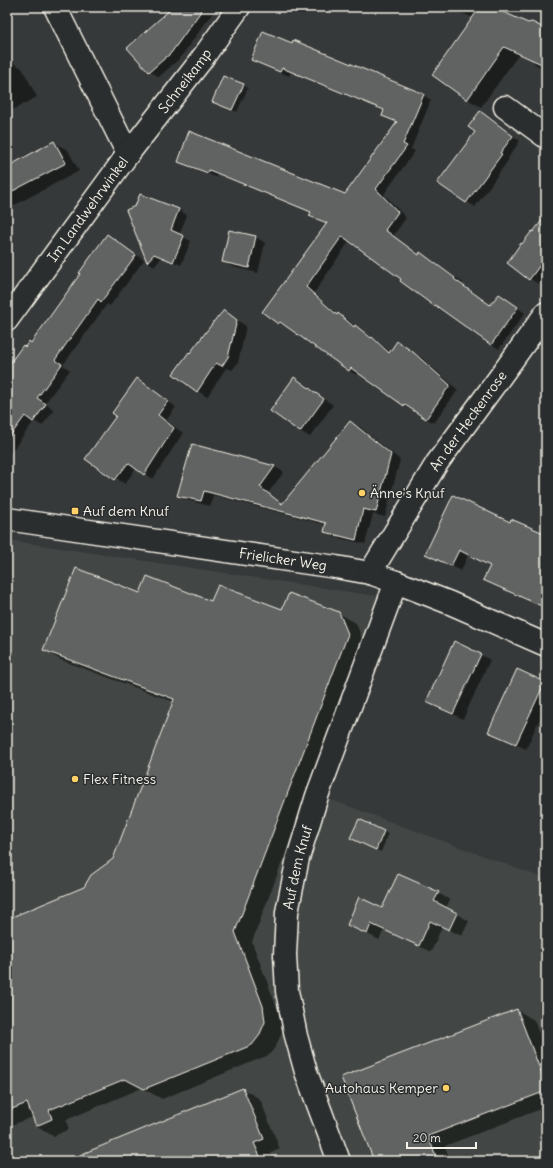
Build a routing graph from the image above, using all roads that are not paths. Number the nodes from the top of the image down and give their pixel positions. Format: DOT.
graph roads {
  1 [pos="55,7"];
  2 [pos="239,7"];
  3 [pos="505,107"];
  4 [pos="546,137"];
  5 [pos="128,154"];
  6 [pos="546,313"];
  7 [pos="7,320"];
  8 [pos="7,519"];
  9 [pos="370,573"];
  10 [pos="396,582"];
  11 [pos="546,645"];
  12 [pos="339,1161"];
  1 -- 5 [label="street, Im Landwehrwinkel"];
  2 -- 5 [label="street, Schneikamp"];
  3 -- 4 [label="street"];
  5 -- 7 [label="street, Im Landwehrwinkel"];
  6 -- 9 [label="street, An der Heckenrose"];
  8 -- 9 [label="street, Frielicker Weg"];
  9 -- 10 [label="street, Frielicker Weg"];
  10 -- 11 [label="street, Frielicker Weg"];
  10 -- 12 [label="street, Auf dem Knuf"];
}
